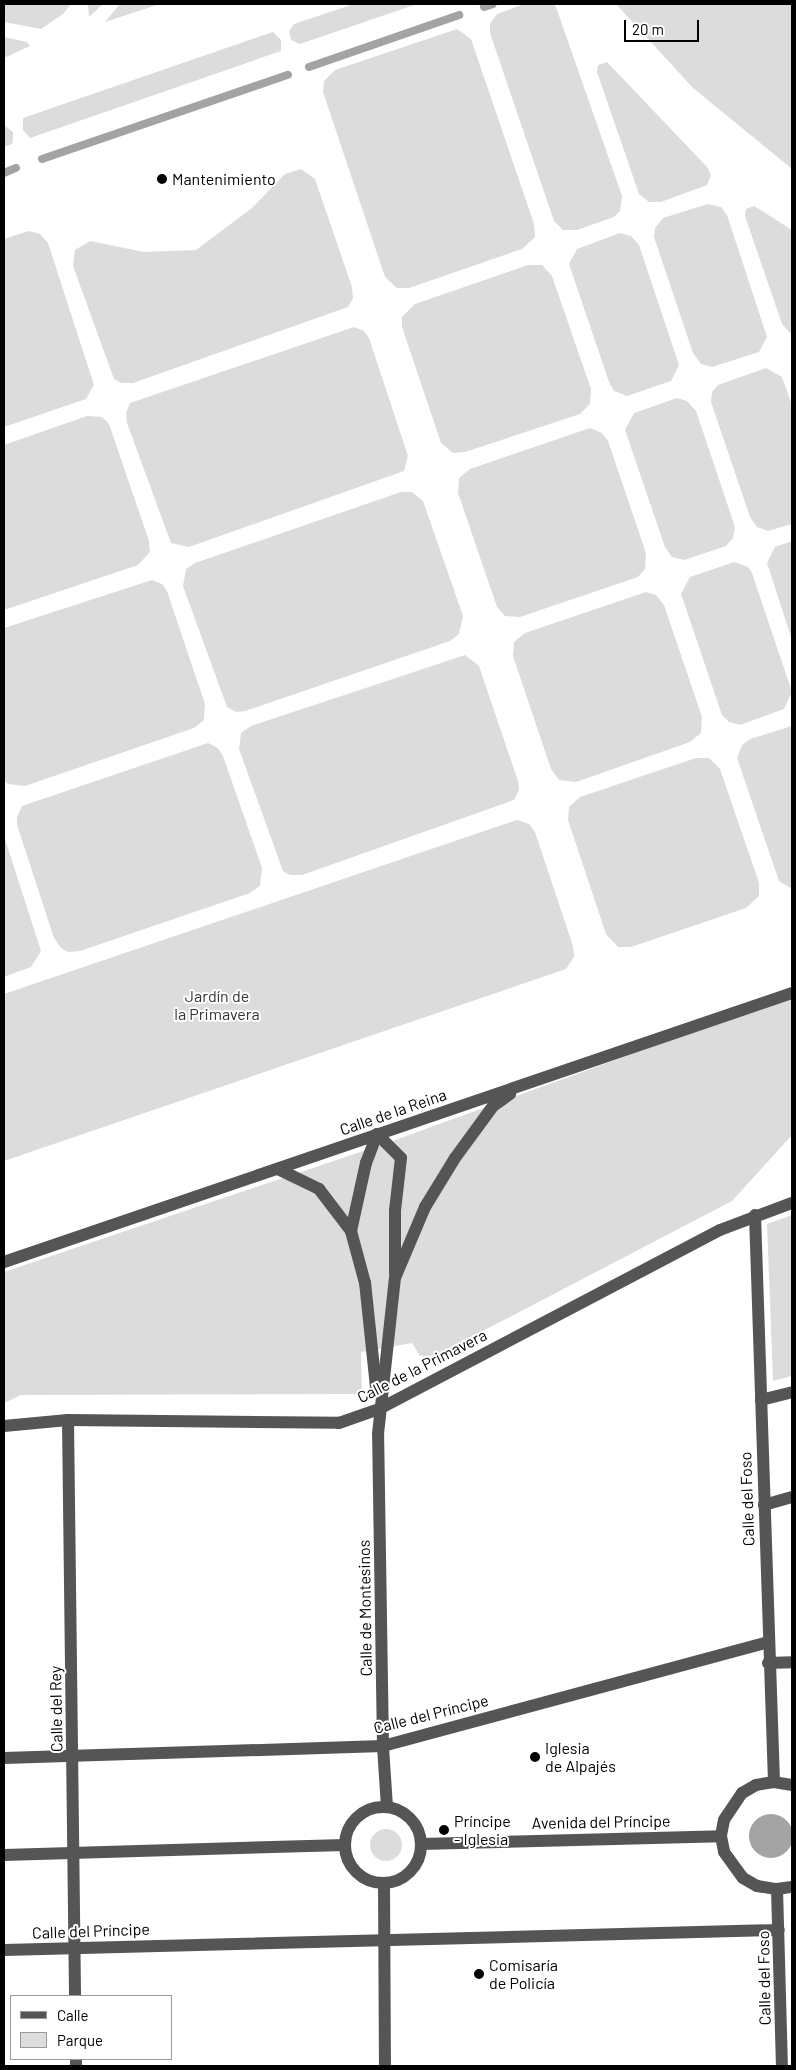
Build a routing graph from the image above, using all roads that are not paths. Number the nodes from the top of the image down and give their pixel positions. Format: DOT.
graph roads {
  1 [pos="792,992"];
  2 [pos="523,1085"];
  3 [pos="377,1134"];
  4 [pos="278,1168"];
  5 [pos="792,1203"];
  6 [pos="755,1215"];
  7 [pos="352,1231"];
  8 [pos="4,1262"];
  9 [pos="395,1278"];
  10 [pos="792,1392"];
  11 [pos="761,1400"];
  12 [pos="379,1409"];
  13 [pos="68,1420"];
  14 [pos="4,1426"];
  15 [pos="792,1497"];
  16 [pos="764,1505"];
  17 [pos="768,1642"];
  18 [pos="768,1662"];
  19 [pos="792,1662"];
  20 [pos="383,1746"];
  21 [pos="73,1756"];
  22 [pos="4,1758"];
  23 [pos="774,1782"];
  24 [pos="792,1785"];
  25 [pos="388,1807"];
  26 [pos="722,1836"];
  27 [pos="421,1844"];
  28 [pos="345,1845"];
  29 [pos="75,1853"];
  30 [pos="4,1855"];
  31 [pos="384,1883"];
  32 [pos="792,1887"];
  33 [pos="777,1889"];
  34 [pos="779,1930"];
  35 [pos="385,1940"];
  36 [pos="75,1948"];
  37 [pos="4,1950"];
  38 [pos="75,1995"];
  39 [pos="385,2066"];
  40 [pos="782,2066"];
  1 -- 2 [label="street, Calle de la Reina"];
  2 -- 3 [label="street, Calle de la Reina"];
  2 -- 9 [label="street, Calle de Montesinos"];
  3 -- 4 [label="street, Calle de la Reina"];
  3 -- 7 [label="street, Calle de Montesinos"];
  3 -- 9 [label="street, Calle de Montesinos"];
  4 -- 7 [label="street, Calle de Montesinos"];
  4 -- 8 [label="street, Calle de la Reina"];
  5 -- 6 [label="street, Calle de la Primavera"];
  6 -- 11 [label="street, Calle del Foso"];
  6 -- 12 [label="street, Calle de la Primavera"];
  7 -- 12 [label="street, Calle de Montesinos"];
  9 -- 12 [label="street, Calle de Montesinos"];
  10 -- 11 [label="street"];
  11 -- 16 [label="street, Calle del Foso"];
  12 -- 13 [label="street, Calle de la Primavera"];
  12 -- 20 [label="street, Calle de Montesinos"];
  13 -- 14 [label="street, Calle de la Primavera"];
  13 -- 21 [label="street, Calle del Rey"];
  15 -- 16 [label="street"];
  16 -- 17 [label="street, Calle del Foso"];
  17 -- 18 [label="street, Calle del Foso"];
  17 -- 20 [label="street, Calle del Príncipe"];
  18 -- 19 [label="street"];
  18 -- 23 [label="street, Calle del Foso"];
  20 -- 21 [label="street, Calle del Príncipe"];
  20 -- 25 [label="street, Calle de Montesinos"];
  21 -- 22 [label="street, Calle del Príncipe"];
  21 -- 29 [label="street, Calle del Rey"];
  23 -- 24 [label="street"];
  23 -- 26 [label="street"];
  25 -- 27 [label="street"];
  25 -- 28 [label="street"];
  26 -- 27 [label="street, Avenida del Príncipe"];
  26 -- 33 [label="street"];
  27 -- 31 [label="street"];
  28 -- 29 [label="street"];
  28 -- 31 [label="street"];
  29 -- 30 [label="street"];
  29 -- 36 [label="street, Calle del Rey"];
  31 -- 35 [label="street"];
  32 -- 33 [label="street"];
  33 -- 34 [label="street, Calle del Foso"];
  34 -- 35 [label="street, Calle del Príncipe"];
  34 -- 40 [label="street, Calle del Foso"];
  35 -- 36 [label="street, Calle del Príncipe"];
  35 -- 39 [label="street"];
  36 -- 37 [label="street, Calle del Príncipe"];
  36 -- 38 [label="street, Calle del Rey"];
}
